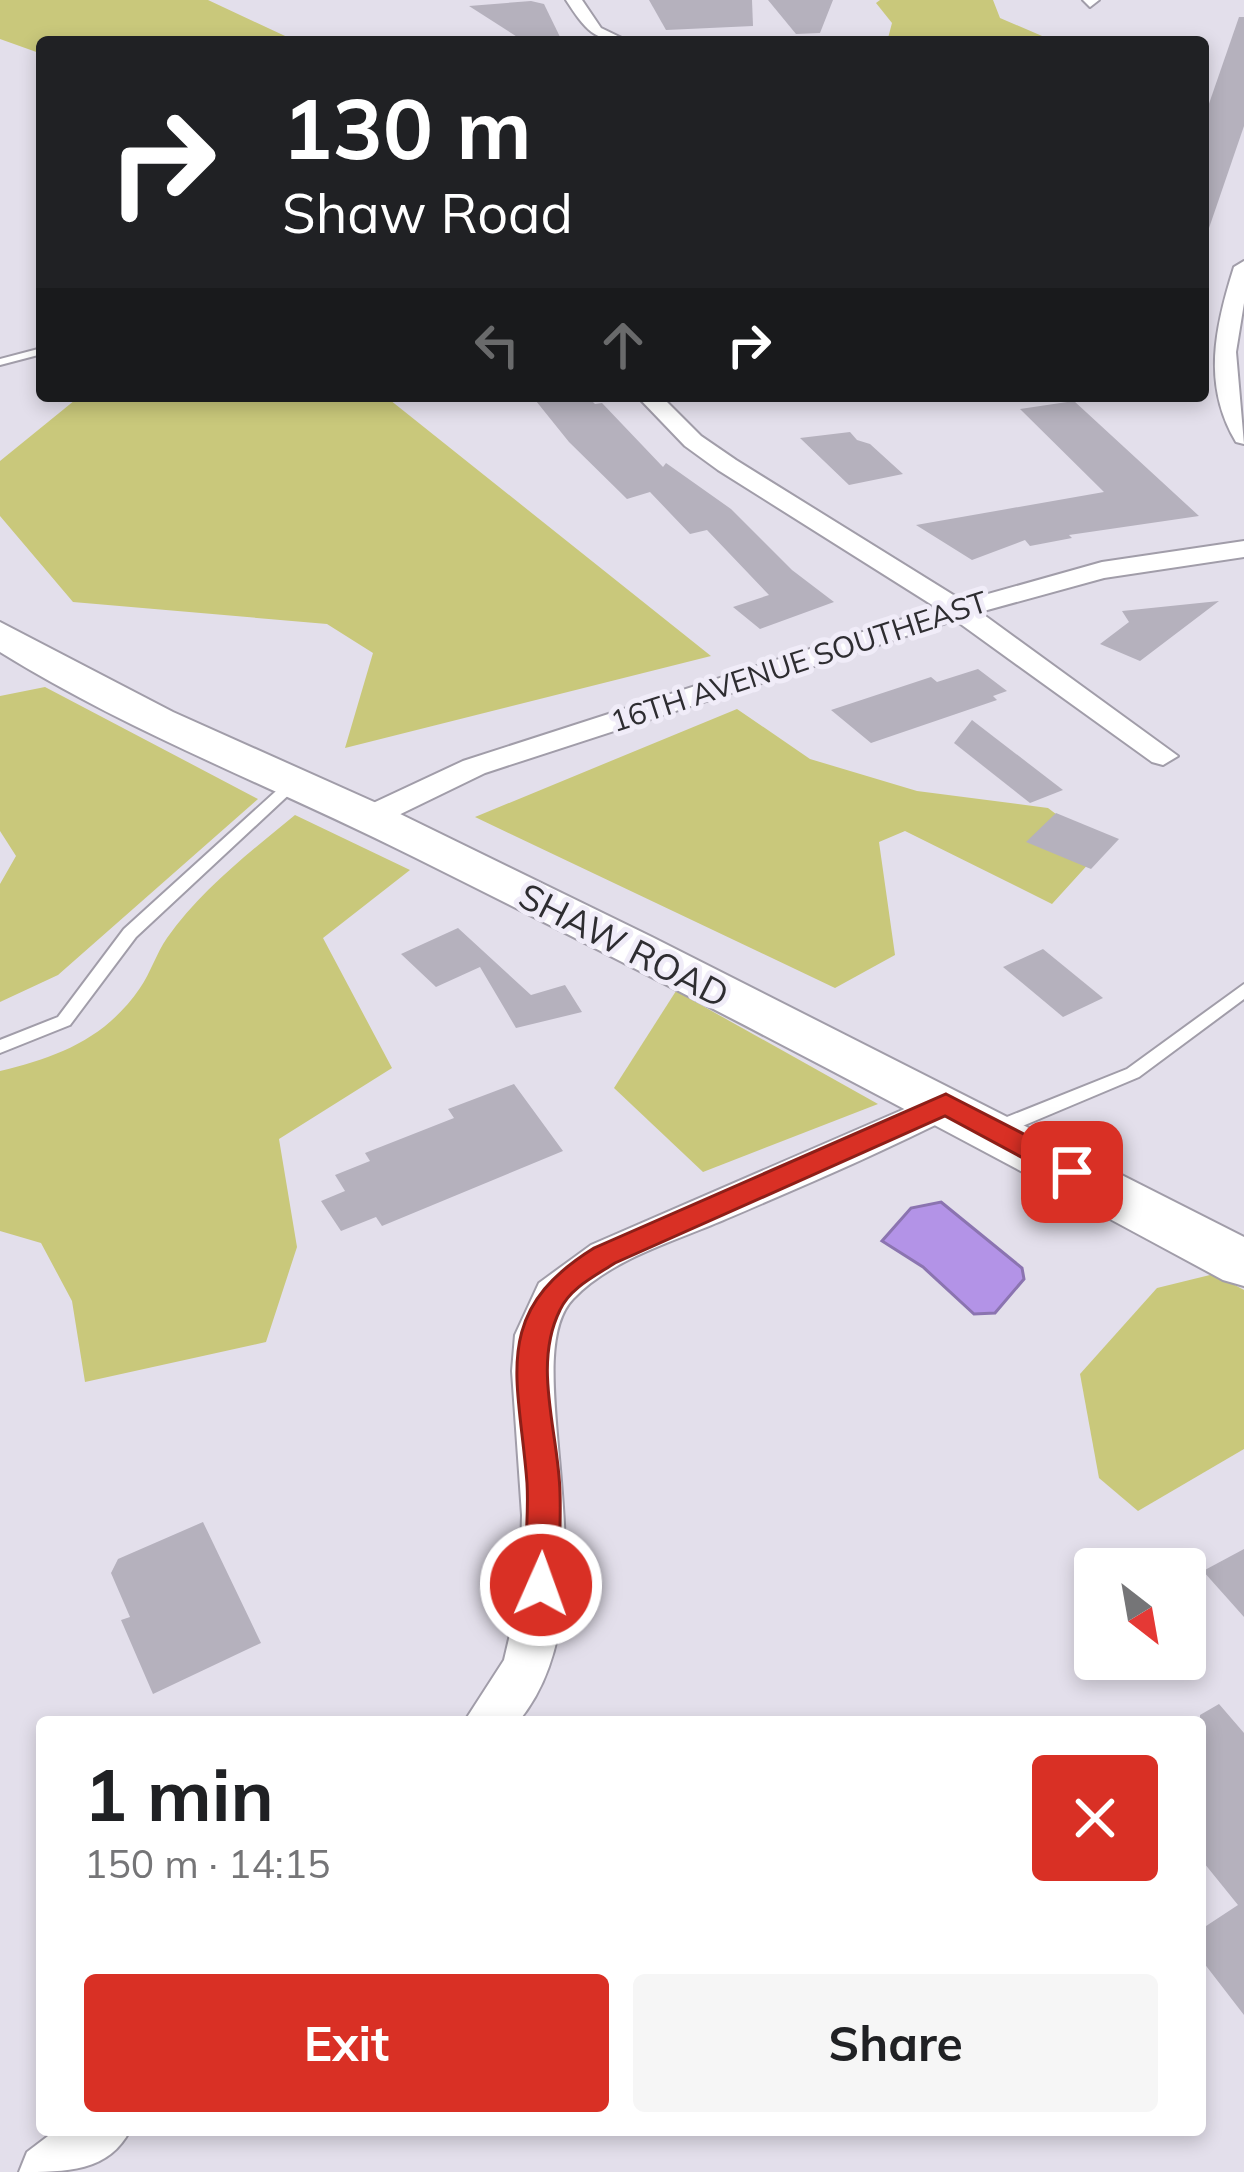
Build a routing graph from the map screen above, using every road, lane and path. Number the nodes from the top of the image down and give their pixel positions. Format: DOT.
graph roads {
  1 [pos="574,0"];
  2 [pos="607,36"];
  3 [pos="1244,267"];
  4 [pos="36,353"];
  5 [pos="0,362"];
  6 [pos="654,402"];
  7 [pos="1244,436"];
  8 [pos="1244,549"];
  9 [pos="959,610"];
  10 [pos="0,634"];
  11 [pos="1162,755"];
  12 [pos="290,786"];
  13 [pos="367,818"];
  14 [pos="1244,990"];
  15 [pos="0,1047"];
  16 [pos="946,1104"];
  17 [pos="994,1130"];
  18 [pos="1244,1264"];
  19 [pos="493,1716"];
  20 [pos="94,2136"];
  21 [pos="47,2172"];
  1 -- 2 [label="street"];
  3 -- 7 [label="street"];
  4 -- 5 [label="lane"];
  6 -- 9 [label="street"];
  8 -- 9 [label="street, 16TH AVENUE SOUTHEAST"];
  9 -- 11 [label="street"];
  9 -- 13 [label="street, 16TH AVENUE SOUTHEAST"];
  10 -- 12 [label="main road, SHAW ROAD"];
  12 -- 13 [label="main road, SHAW ROAD"];
  12 -- 15 [label="lane"];
  13 -- 16 [label="main road, SHAW ROAD"];
  14 -- 17 [label="lane"];
  16 -- 17 [label="main road, SHAW ROAD"];
  16 -- 19 [label="street"];
  17 -- 18 [label="main road, SHAW ROAD"];
  20 -- 21 [label="street"];
}
